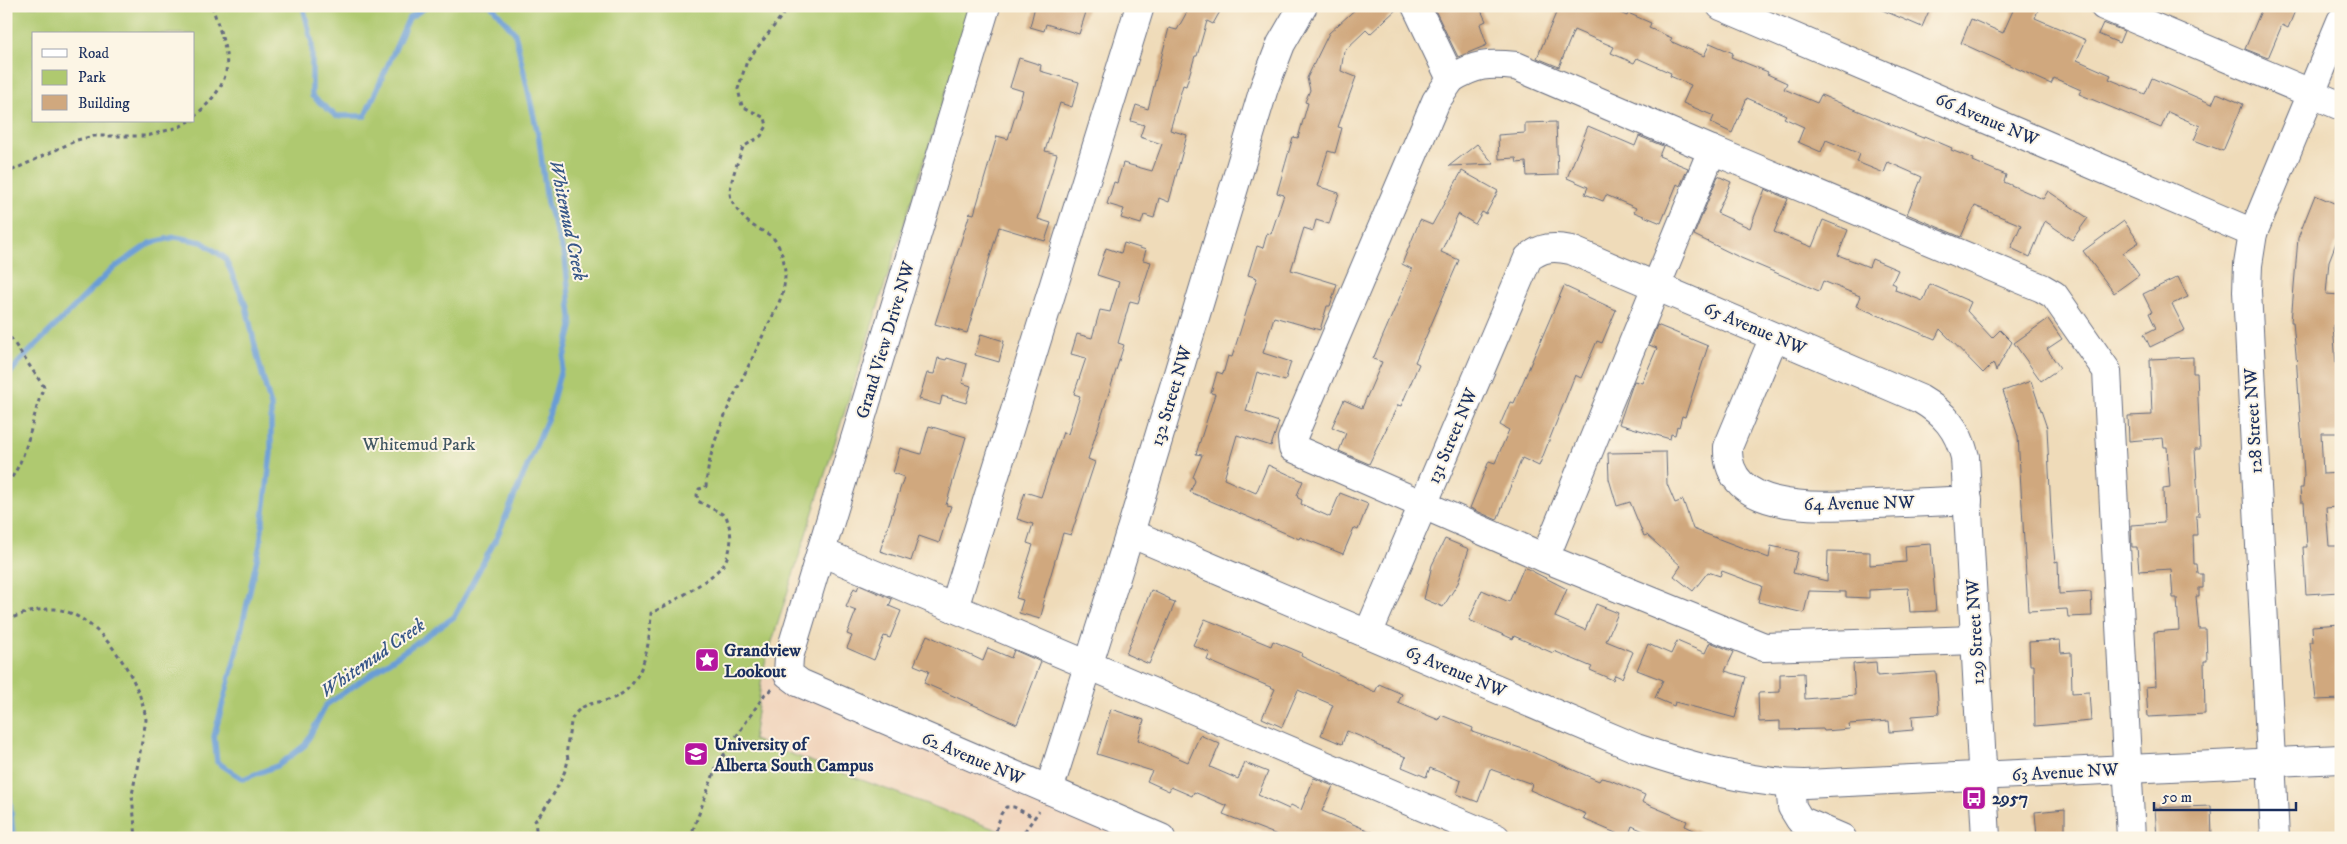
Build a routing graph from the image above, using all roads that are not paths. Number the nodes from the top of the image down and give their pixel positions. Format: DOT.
graph roads {
  1 [pos="986,6"];
  2 [pos="1140,6"];
  3 [pos="1303,6"];
  4 [pos="1416,6"];
  5 [pos="1721,6"];
  6 [pos="2104,6"];
  7 [pos="2341,21"];
  8 [pos="1450,79"];
  9 [pos="2310,93"];
  10 [pos="2341,106"];
  11 [pos="1712,150"];
  12 [pos="2254,233"];
  13 [pos="1546,247"];
  14 [pos="1655,286"];
  15 [pos="1774,337"];
  16 [pos="1955,428"];
  17 [pos="1968,500"];
  18 [pos="1422,504"];
  19 [pos="1130,533"];
  20 [pos="821,552"];
  21 [pos="1545,558"];
  22 [pos="954,608"];
  23 [pos="1368,634"];
  24 [pos="1976,640"];
  25 [pos="1088,665"];
  26 [pos="781,684"];
  27 [pos="2341,759"];
  28 [pos="2271,763"];
  29 [pos="2128,769"];
  30 [pos="1983,776"];
  31 [pos="1790,784"];
  32 [pos="1041,801"];
  33 [pos="1161,838"];
  34 [pos="1496,838"];
  35 [pos="1842,838"];
  36 [pos="1986,838"];
  37 [pos="2131,838"];
  38 [pos="2275,838"];
  1 -- 20 [label="street, Grand View Drive NW"];
  2 -- 22 [label="street"];
  3 -- 19 [label="street, 132 Street NW"];
  4 -- 8 [label="street"];
  5 -- 12 [label="street, 66 Avenue NW"];
  6 -- 9 [label="street"];
  7 -- 9 [label="street, 128 Street NW"];
  8 -- 11 [label="street"];
  8 -- 18 [label="street"];
  9 -- 10 [label="street"];
  9 -- 12 [label="street, 128 Street NW"];
  11 -- 14 [label="street"];
  11 -- 29 [label="street"];
  12 -- 28 [label="street, 128 Street NW"];
  13 -- 14 [label="street, 65 Avenue NW"];
  13 -- 18 [label="street, 131 Street NW"];
  14 -- 15 [label="street, 65 Avenue NW"];
  14 -- 21 [label="street"];
  15 -- 16 [label="street, 65 Avenue NW"];
  15 -- 17 [label="street, 64 Avenue NW"];
  16 -- 17 [label="street, 129 Street NW"];
  17 -- 24 [label="street, 129 Street NW"];
  18 -- 21 [label="street"];
  18 -- 23 [label="street, 131 Street NW"];
  19 -- 23 [label="street, 63 Avenue NW"];
  19 -- 25 [label="street, 132 Street NW"];
  20 -- 22 [label="street"];
  20 -- 26 [label="street, Grand View Drive NW"];
  21 -- 24 [label="street"];
  22 -- 25 [label="street"];
  23 -- 31 [label="street, 63 Avenue NW"];
  24 -- 30 [label="street, 129 Street NW"];
  25 -- 32 [label="street, 132 Street NW"];
  25 -- 34 [label="street"];
  26 -- 32 [label="street, 62 Avenue NW"];
  27 -- 28 [label="street, 63 Avenue NW"];
  28 -- 29 [label="street, 63 Avenue NW"];
  28 -- 38 [label="street, 128 Street NW"];
  29 -- 30 [label="street, 63 Avenue NW"];
  29 -- 37 [label="street"];
  30 -- 31 [label="street, 63 Avenue NW"];
  30 -- 36 [label="street, 129 Street NW"];
  31 -- 35 [label="street"];
  32 -- 33 [label="street, 62 Avenue NW"];
}
